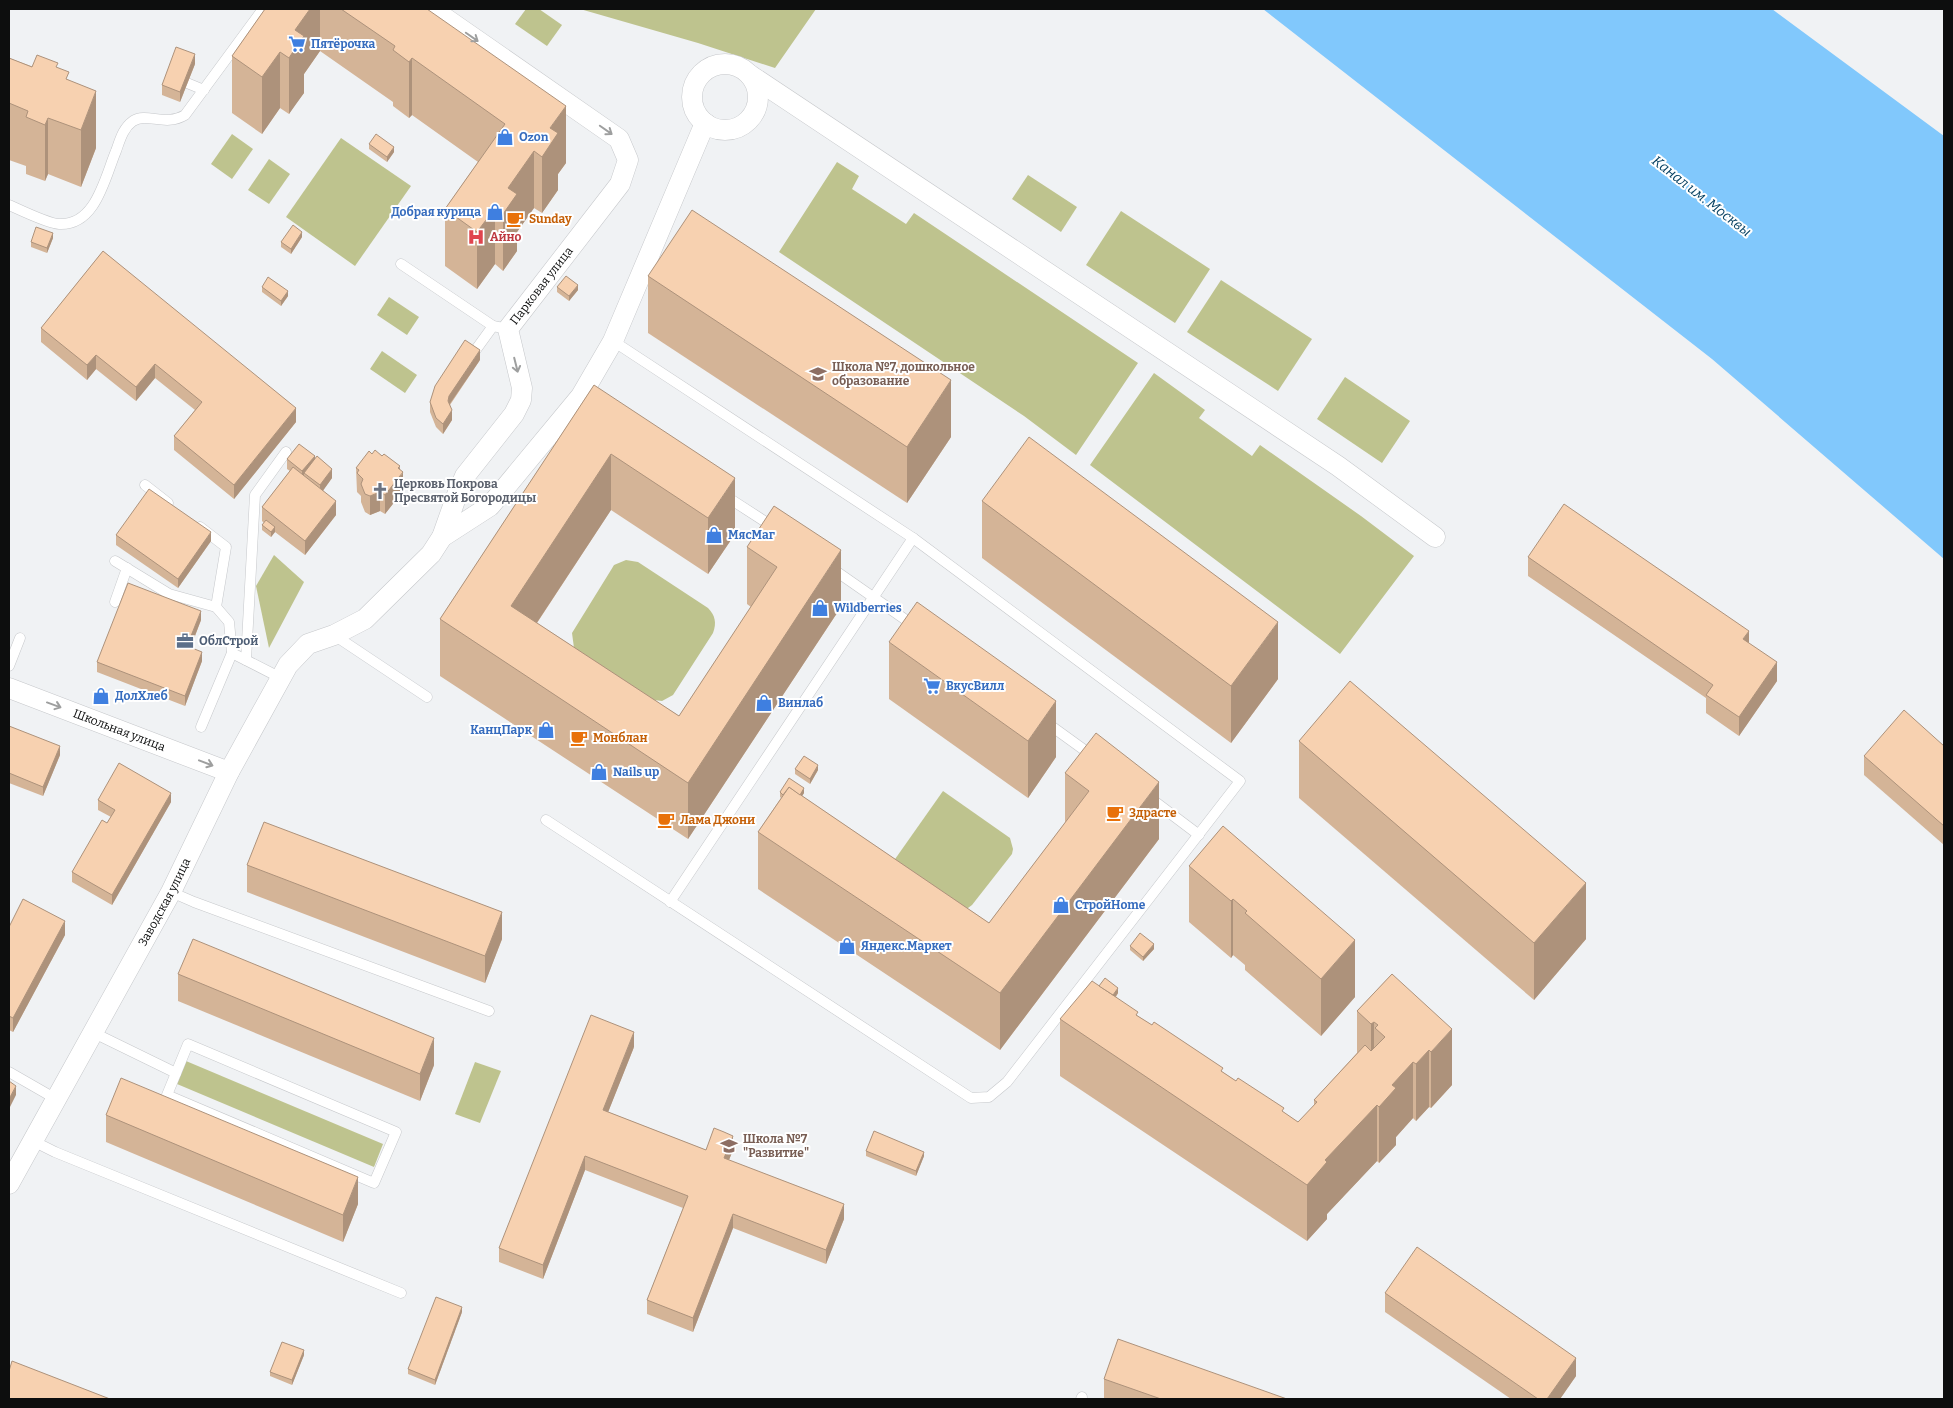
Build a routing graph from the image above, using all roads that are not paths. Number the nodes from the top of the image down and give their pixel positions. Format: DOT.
graph roads {
  1 [pos="262,9"];
  2 [pos="432,9"];
  3 [pos="750,76"];
  4 [pos="187,83"];
  5 [pos="204,90"];
  6 [pos="705,123"];
  7 [pos="9,205"];
  8 [pos="401,264"];
  9 [pos="500,327"];
  10 [pos="612,341"];
  11 [pos="472,355"];
  12 [pos="286,452"];
  13 [pos="145,485"];
  14 [pos="715,488"];
  15 [pos="174,508"];
  16 [pos="189,519"];
  17 [pos="783,534"];
  18 [pos="442,537"];
  19 [pos="1435,537"];
  20 [pos="912,538"];
  21 [pos="115,561"];
  22 [pos="821,561"];
  23 [pos="127,568"];
  24 [pos="874,598"];
  25 [pos="116,602"];
  26 [pos="216,607"];
  27 [pos="927,634"];
  28 [pos="334,635"];
  29 [pos="20,638"];
  30 [pos="232,653"];
  31 [pos="246,660"];
  32 [pos="9,666"];
  33 [pos="281,678"];
  34 [pos="9,688"];
  35 [pos="427,697"];
  36 [pos="1038,716"];
  37 [pos="201,727"];
  38 [pos="1102,763"];
  39 [pos="229,772"];
  40 [pos="1139,790"];
  41 [pos="546,820"];
  42 [pos="1199,834"];
  43 [pos="171,892"];
  44 [pos="670,902"];
  45 [pos="489,1011"];
  46 [pos="92,1032"];
  47 [pos="9,1072"];
  48 [pos="176,1074"];
  49 [pos="56,1099"];
  50 [pos="33,1141"];
  51 [pos="9,1184"];
  52 [pos="401,1293"];
  1 -- 5 [label="lane"];
  2 -- 9 [label="street, Парковая улица, one-way"];
  3 -- 6 [label="street"];
  3 -- 6 [label="street"];
  3 -- 19 [label="street"];
  4 -- 5 [label="lane"];
  5 -- 7 [label="lane"];
  6 -- 10 [label="street"];
  8 -- 9 [label="lane"];
  9 -- 11 [label="lane"];
  9 -- 18 [label="street, Парковая улица, one-way"];
  10 -- 18 [label="street"];
  10 -- 20 [label="lane"];
  12 -- 31 [label="lane"];
  13 -- 15 [label="lane"];
  14 -- 17 [label="lane"];
  16 -- 26 [label="lane"];
  18 -- 28 [label="street, Парковая улица"];
  20 -- 24 [label="lane"];
  20 -- 42 [label="lane"];
  21 -- 23 [label="lane"];
  22 -- 24 [label="lane"];
  23 -- 25 [label="lane"];
  23 -- 26 [label="lane"];
  24 -- 27 [label="lane"];
  24 -- 44 [label="lane"];
  26 -- 30 [label="lane"];
  28 -- 33 [label="street, Заводская улица"];
  28 -- 35 [label="lane"];
  29 -- 32 [label="lane"];
  30 -- 31 [label="lane"];
  30 -- 37 [label="lane"];
  31 -- 33 [label="lane"];
  33 -- 39 [label="street, Заводская улица"];
  34 -- 39 [label="street, Школьная улица, one-way"];
  36 -- 38 [label="lane"];
  39 -- 43 [label="street, Заводская улица"];
  40 -- 42 [label="lane"];
  41 -- 44 [label="lane"];
  42 -- 44 [label="lane"];
  43 -- 45 [label="lane"];
  43 -- 46 [label="street, Заводская улица"];
  46 -- 48 [label="lane"];
  46 -- 49 [label="street, Заводская улица"];
  47 -- 49 [label="lane"];
  48 -- 48 [label="lane"];
  49 -- 50 [label="street, Заводская улица"];
  50 -- 51 [label="street, Заводская улица"];
  50 -- 52 [label="lane"];
}
